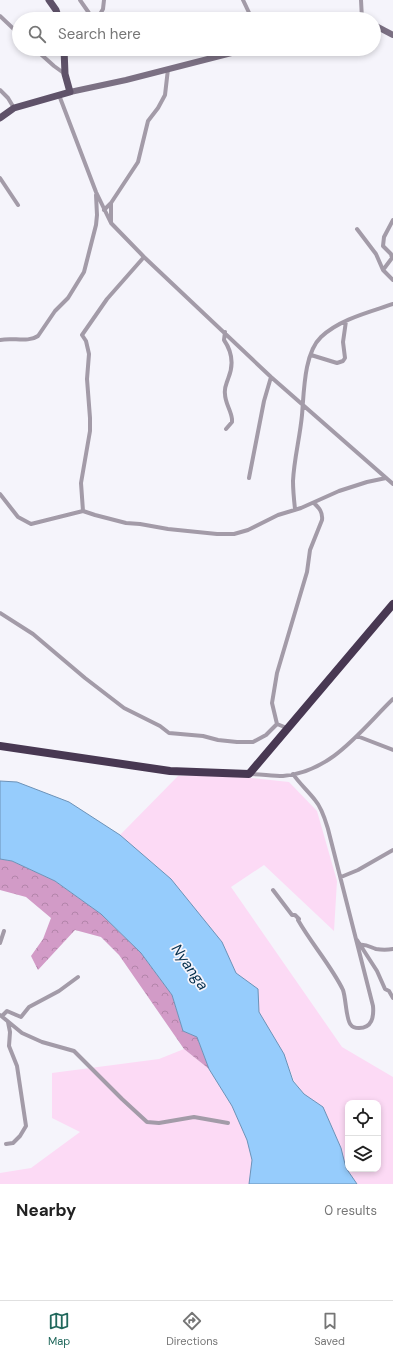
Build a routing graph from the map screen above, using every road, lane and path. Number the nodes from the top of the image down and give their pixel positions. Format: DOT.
graph roads {
  1 [pos="49,0"];
  2 [pos="80,0"];
  3 [pos="104,0"];
  4 [pos="243,0"];
  5 [pos="361,0"];
  6 [pos="57,12"];
  7 [pos="88,12"];
  8 [pos="101,12"];
  9 [pos="249,12"];
  10 [pos="362,12"];
  11 [pos="0,16"];
  12 [pos="12,27"];
  13 [pos="381,29"];
  14 [pos="393,35"];
  15 [pos="42,56"];
  16 [pos="64,56"];
  17 [pos="219,56"];
  18 [pos="168,69"];
  19 [pos="65,74"];
  20 [pos="0,90"];
  21 [pos="70,92"];
  22 [pos="59,95"];
  23 [pos="14,108"];
  24 [pos="0,118"];
  25 [pos="0,178"];
  26 [pos="96,192"];
  27 [pos="111,203"];
  28 [pos="18,205"];
  29 [pos="104,210"];
  30 [pos="393,220"];
  31 [pos="111,223"];
  32 [pos="357,229"];
  33 [pos="144,257"];
  34 [pos="384,270"];
  35 [pos="393,280"];
  36 [pos="393,304"];
  37 [pos="346,322"];
  38 [pos="225,332"];
  39 [pos="0,340"];
  40 [pos="311,355"];
  41 [pos="271,377"];
  42 [pos="303,404"];
  43 [pos="226,429"];
  44 [pos="249,478"];
  45 [pos="386,478"];
  46 [pos="393,484"];
  47 [pos="0,494"];
  48 [pos="314,503"];
  49 [pos="295,509"];
  50 [pos="83,511"];
  51 [pos="393,604"];
  52 [pos="0,613"];
  53 [pos="393,699"];
  54 [pos="277,724"];
  55 [pos="287,728"];
  56 [pos="357,736"];
  57 [pos="0,746"];
  58 [pos="393,750"];
  59 [pos="248,774"];
  60 [pos="293,774"];
  61 [pos="393,850"];
  62 [pos="341,877"];
  63 [pos="273,890"];
  64 [pos="4,931"];
  65 [pos="355,938"];
  66 [pos="0,943"];
  67 [pos="360,945"];
  68 [pos="393,949"];
  69 [pos="78,977"];
  70 [pos="385,989"];
  71 [pos="393,991"];
  72 [pos="393,998"];
  73 [pos="1,1015"];
  74 [pos="8,1022"];
  75 [pos="228,1123"];
  76 [pos="6,1144"];
  1 -- 6 [label="main road"];
  2 -- 7 [label="street"];
  3 -- 8 [label="street"];
  4 -- 9 [label="street"];
  5 -- 10 [label="street"];
  11 -- 12 [label="street"];
  13 -- 14 [label="street"];
  15 -- 19 [label="street"];
  16 -- 19 [label="main road"];
  17 -- 18 [label="street"];
  18 -- 21 [label="street"];
  18 -- 27 [label="street"];
  19 -- 21 [label="main road"];
  20 -- 23 [label="street"];
  21 -- 22 [label="main road"];
  22 -- 23 [label="main road"];
  22 -- 26 [label="street"];
  23 -- 24 [label="main road"];
  25 -- 28 [label="street"];
  26 -- 29 [label="street"];
  26 -- 39 [label="street"];
  27 -- 29 [label="street"];
  27 -- 31 [label="street"];
  29 -- 31 [label="street"];
  30 -- 34 [label="street"];
  31 -- 33 [label="street"];
  32 -- 34 [label="street"];
  33 -- 38 [label="street"];
  33 -- 50 [label="street"];
  34 -- 35 [label="street"];
  36 -- 37 [label="street"];
  37 -- 40 [label="street"];
  37 -- 40 [label="street"];
  38 -- 41 [label="street"];
  38 -- 43 [label="street"];
  40 -- 42 [label="street"];
  41 -- 42 [label="street"];
  41 -- 44 [label="street"];
  42 -- 45 [label="street"];
  42 -- 49 [label="street"];
  45 -- 46 [label="street"];
  45 -- 48 [label="street"];
  47 -- 50 [label="street"];
  48 -- 49 [label="street"];
  48 -- 54 [label="street"];
  49 -- 50 [label="street"];
  51 -- 55 [label="highway"];
  52 -- 54 [label="street"];
  53 -- 56 [label="street"];
  54 -- 55 [label="street"];
  55 -- 59 [label="highway"];
  56 -- 58 [label="street"];
  56 -- 60 [label="street"];
  57 -- 59 [label="highway"];
  59 -- 60 [label="street"];
  60 -- 62 [label="street"];
  61 -- 62 [label="street"];
  62 -- 65 [label="street"];
  63 -- 65 [label="street"];
  64 -- 66 [label="street"];
  65 -- 67 [label="street"];
  67 -- 68 [label="street"];
  67 -- 70 [label="street"];
  69 -- 73 [label="street"];
  70 -- 71 [label="street"];
  70 -- 72 [label="street"];
  73 -- 74 [label="street"];
  74 -- 75 [label="street"];
  74 -- 76 [label="street"];
}
